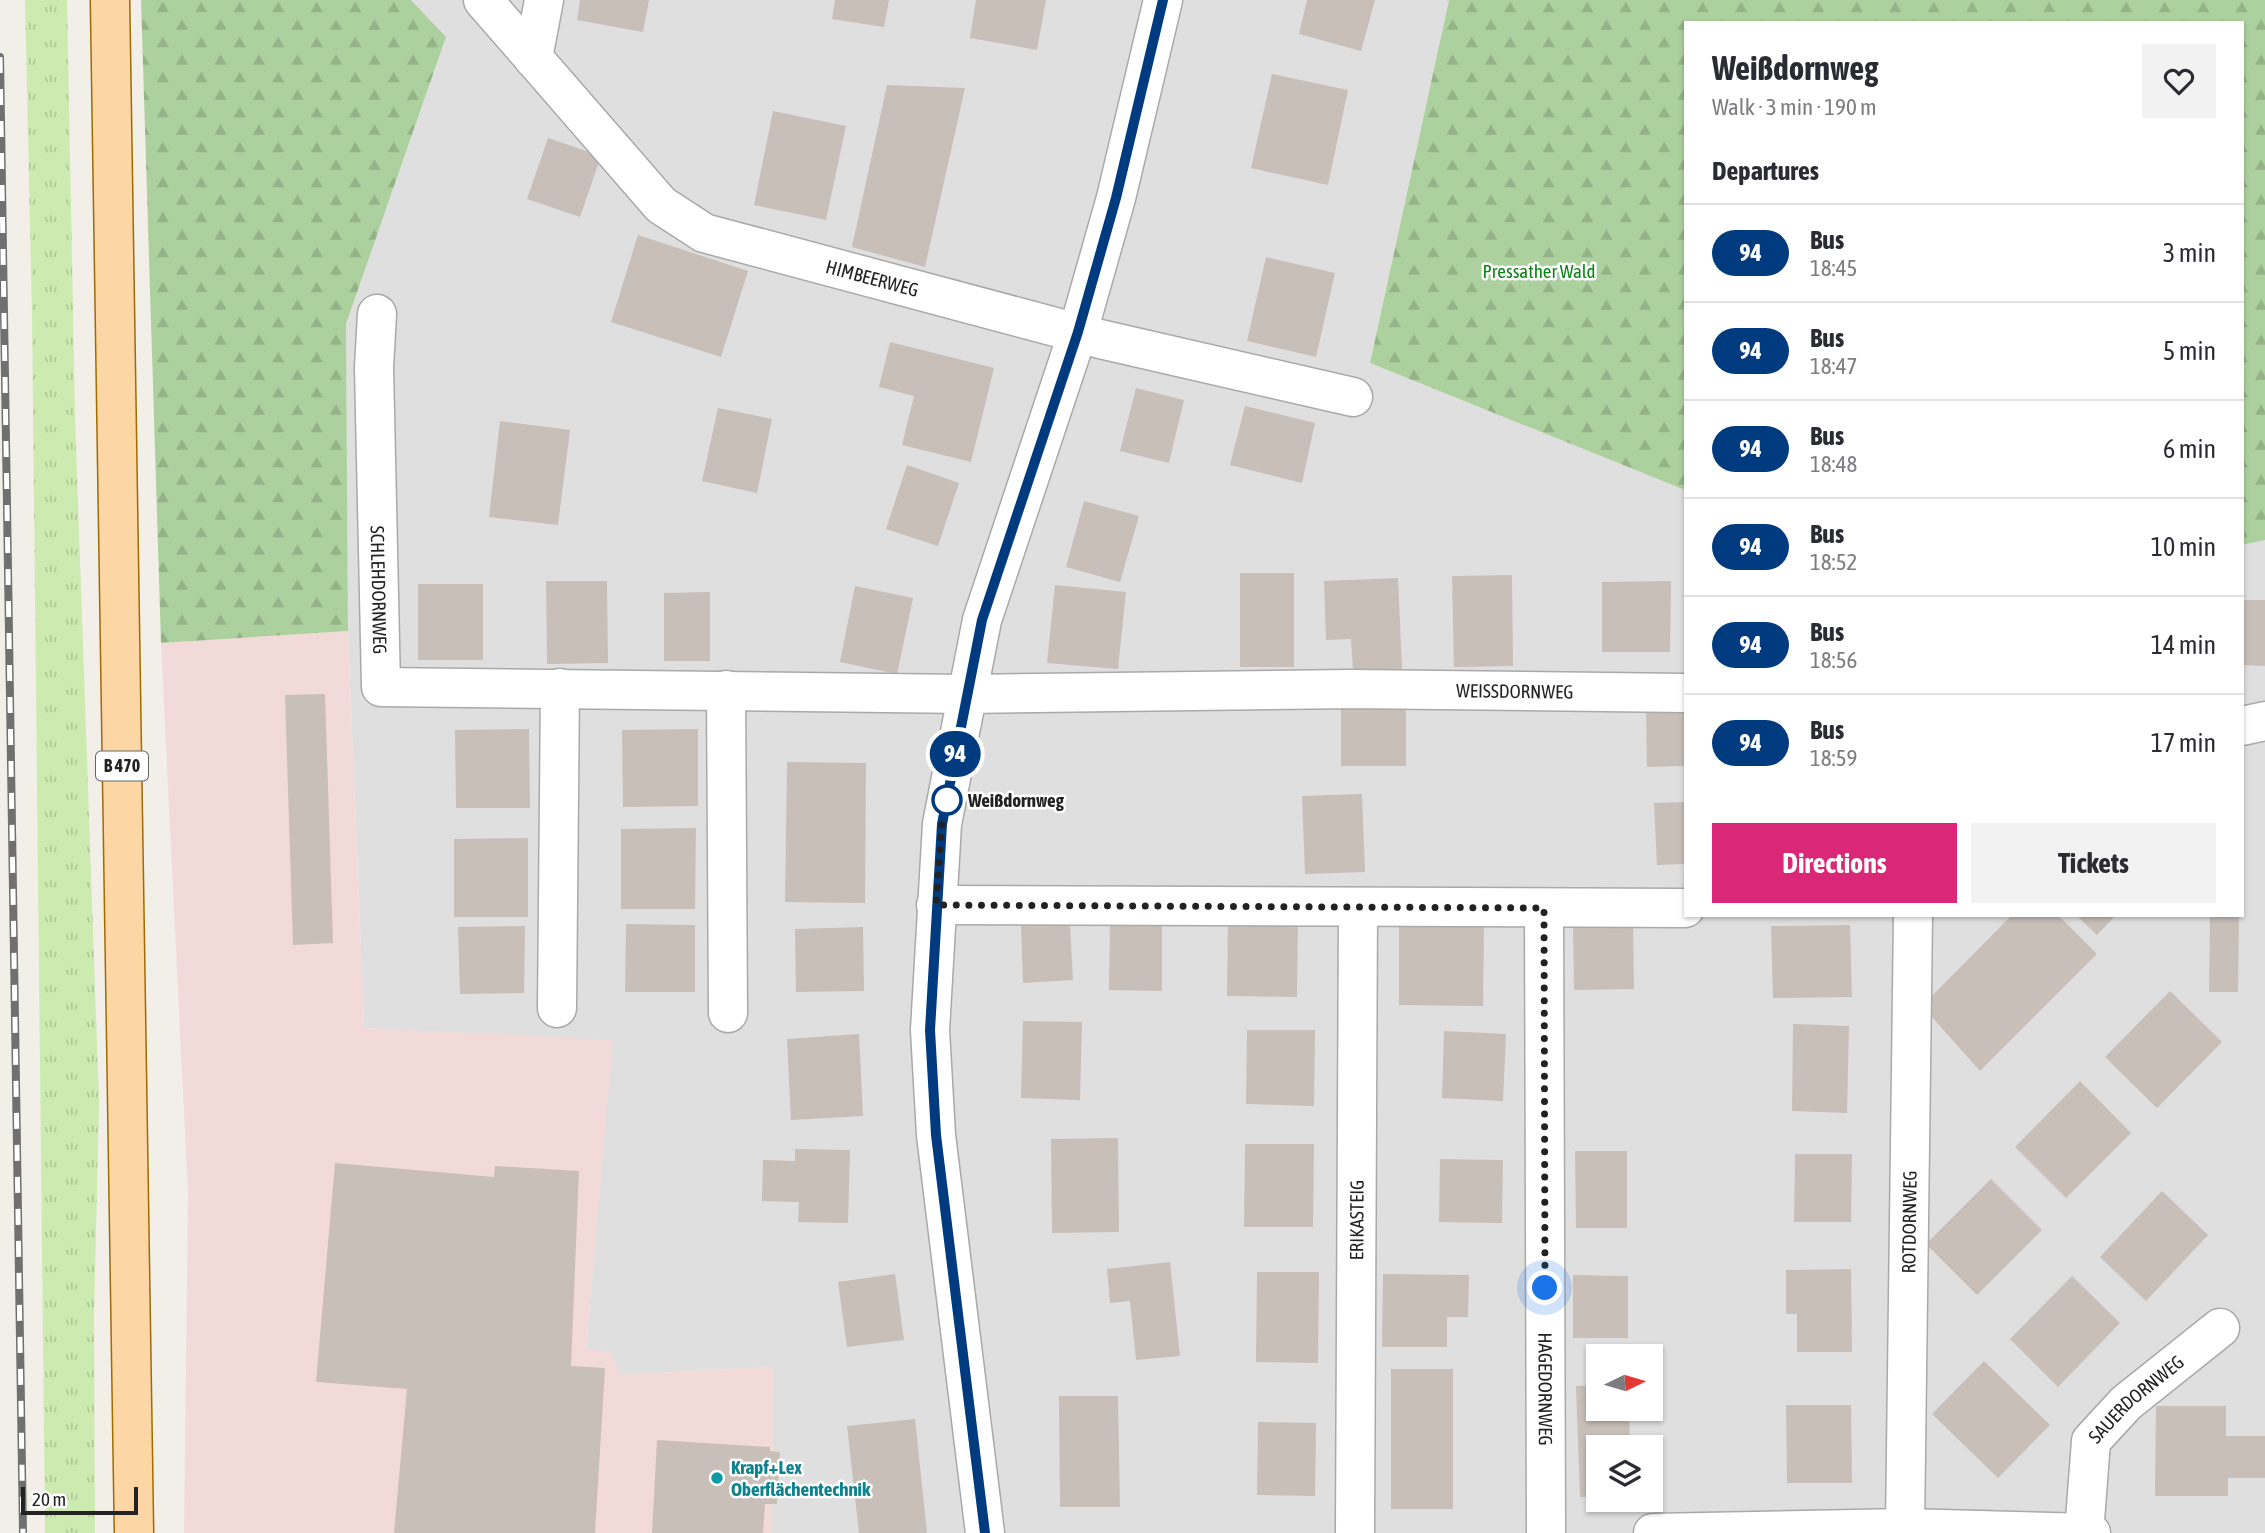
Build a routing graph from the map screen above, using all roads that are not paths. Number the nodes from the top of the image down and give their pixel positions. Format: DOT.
graph roads {
  1 [pos="110,0"];
  2 [pos="483,0"];
  3 [pos="544,0"];
  4 [pos="1163,0"];
  5 [pos="533,58"];
  6 [pos="377,314"];
  7 [pos="1078,332"];
  8 [pos="1353,397"];
  9 [pos="560,688"];
  10 [pos="726,690"];
  11 [pos="1684,693"];
  12 [pos="967,694"];
  13 [pos="2265,721"];
  14 [pos="2244,726"];
  15 [pos="936,905"];
  16 [pos="1358,907"];
  17 [pos="1544,908"];
  18 [pos="1684,908"];
  19 [pos="1913,917"];
  20 [pos="557,1008"];
  21 [pos="728,1013"];
  22 [pos="2220,1328"];
  23 [pos="1905,1528"];
  24 [pos="134,1533"];
  25 [pos="985,1533"];
  26 [pos="1356,1533"];
  27 [pos="1546,1533"];
  28 [pos="1653,1533"];
  29 [pos="2084,1533"];
  30 [pos="2091,1533"];
  1 -- 24 [label="main road, B 470"];
  2 -- 5 [label="street, HIMBEERWEG"];
  3 -- 5 [label="street"];
  4 -- 7 [label="street"];
  5 -- 7 [label="street, HIMBEERWEG"];
  6 -- 9 [label="street, SCHLEHDORNWEG"];
  7 -- 8 [label="street, HIMBEERWEG"];
  7 -- 12 [label="street"];
  9 -- 10 [label="street, SCHLEHDORNWEG"];
  9 -- 20 [label="street"];
  10 -- 12 [label="street, SCHLEHDORNWEG"];
  10 -- 21 [label="street"];
  11 -- 12 [label="street, WEISSDORNWEG"];
  12 -- 15 [label="street"];
  13 -- 14 [label="street"];
  15 -- 16 [label="street"];
  15 -- 25 [label="street"];
  16 -- 17 [label="street"];
  16 -- 26 [label="street, ERIKASTEIG"];
  17 -- 18 [label="street"];
  17 -- 27 [label="street, HAGEDORNWEG"];
  19 -- 23 [label="street, ROTDORNWEG"];
  22 -- 29 [label="street, SAUERDORNWEG"];
  23 -- 28 [label="street"];
  23 -- 29 [label="street"];
  29 -- 30 [label="street"];
}
